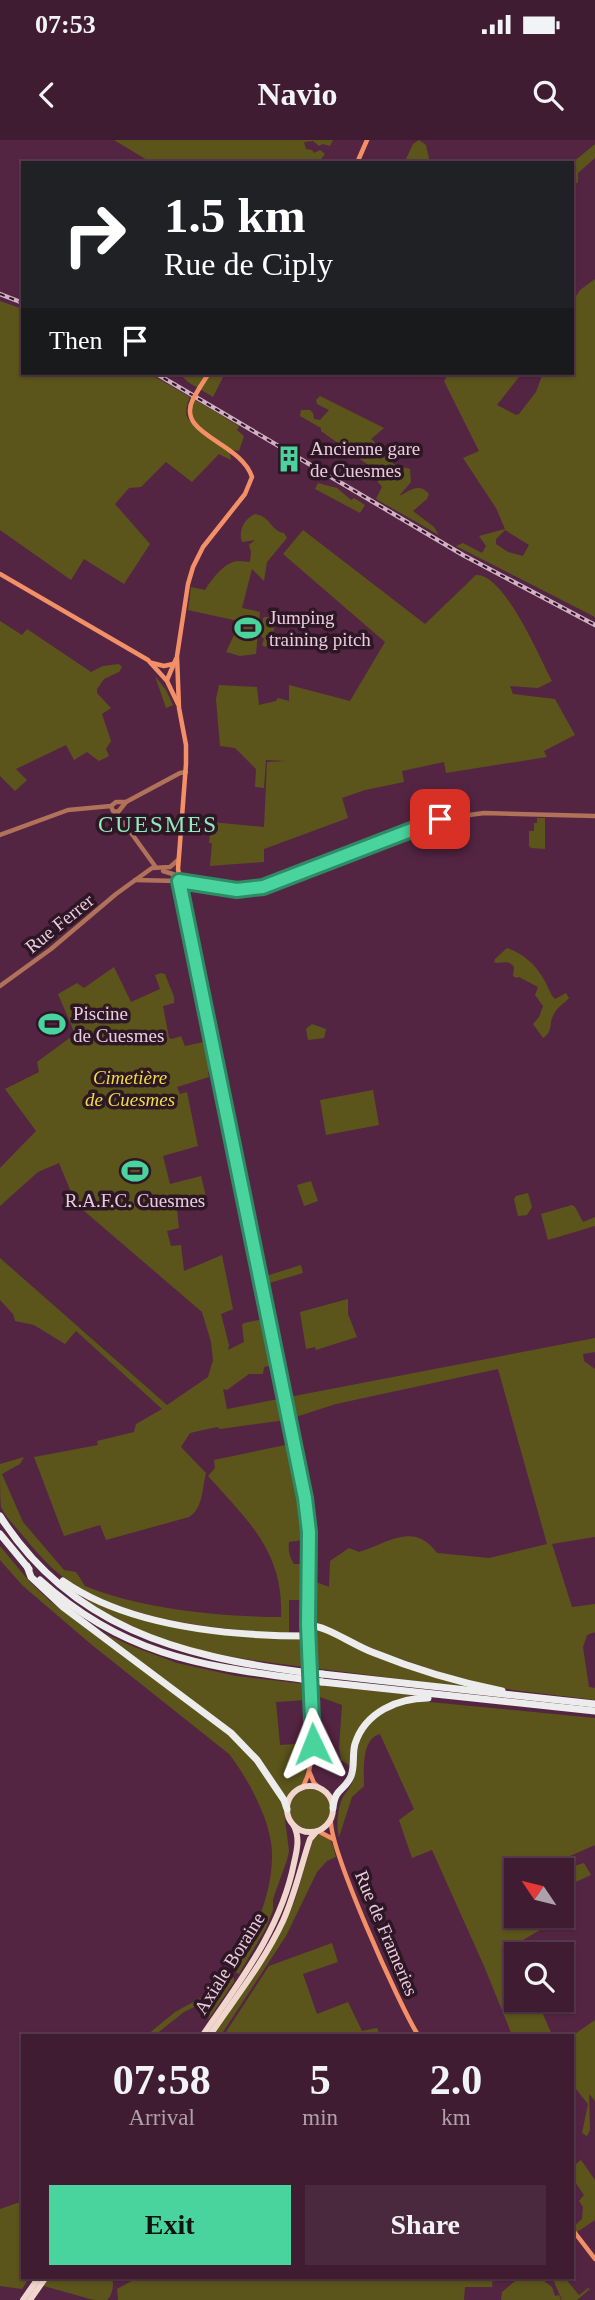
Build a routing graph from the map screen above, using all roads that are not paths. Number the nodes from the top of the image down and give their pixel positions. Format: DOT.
graph roads {
  1 [pos="368,140"];
  2 [pos="358,161"];
  3 [pos="208,375"];
  4 [pos="0,574"];
  5 [pos="177,656"];
  6 [pos="151,662"];
  7 [pos="174,663"];
  8 [pos="177,675"];
  9 [pos="167,681"];
  10 [pos="179,708"];
  11 [pos="186,771"];
  12 [pos="175,776"];
  13 [pos="185,779"];
  14 [pos="122,804"];
  15 [pos="111,806"];
  16 [pos="116,812"];
  17 [pos="595,816"];
  18 [pos="0,835"];
  19 [pos="178,860"];
  20 [pos="153,868"];
  21 [pos="162,870"];
  22 [pos="179,879"];
  23 [pos="135,880"];
  24 [pos="161,880"];
  25 [pos="154,881"];
  26 [pos="0,986"];
  27 [pos="0,1516"];
  28 [pos="0,1534"];
  29 [pos="27,1566"];
  30 [pos="44,1570"];
  31 [pos="308,1625"];
  32 [pos="308,1636"];
  33 [pos="302,1676"];
  34 [pos="322,1678"];
  35 [pos="444,1696"];
  36 [pos="526,1698"];
  37 [pos="595,1704"];
  38 [pos="595,1711"];
  39 [pos="309,1770"];
  40 [pos="302,1788"];
  41 [pos="322,1790"];
  42 [pos="333,1808"];
  43 [pos="287,1809"];
  44 [pos="331,1818"];
  45 [pos="294,1826"];
  46 [pos="317,1831"];
  47 [pos="333,1839"];
  48 [pos="204,2034"];
  49 [pos="211,2034"];
  50 [pos="417,2034"];
  51 [pos="574,2232"];
  52 [pos="595,2259"];
  53 [pos="38,2279"];
  54 [pos="44,2279"];
  55 [pos="33,2290"];
  56 [pos="23,2300"];
  57 [pos="30,2300"];
  1 -- 2 [label="main road"];
  3 -- 5 [label="main road, bridge"];
  4 -- 6 [label="main road"];
  5 -- 7 [label="main road"];
  5 -- 8 [label="main road"];
  6 -- 7 [label="main road"];
  6 -- 9 [label="main road"];
  7 -- 9 [label="main road"];
  8 -- 9 [label="main road"];
  8 -- 10 [label="main road"];
  9 -- 10 [label="main road"];
  10 -- 11 [label="main road"];
  11 -- 12 [label="street"];
  11 -- 13 [label="main road"];
  12 -- 13 [label="street"];
  12 -- 14 [label="street"];
  13 -- 19 [label="main road"];
  14 -- 15 [label="street"];
  14 -- 16 [label="street"];
  15 -- 16 [label="street"];
  15 -- 18 [label="street"];
  16 -- 20 [label="street"];
  17 -- 22 [label="street"];
  19 -- 21 [label="street"];
  19 -- 22 [label="main road"];
  20 -- 21 [label="street"];
  20 -- 23 [label="street, Rue Ferrer"];
  20 -- 25 [label="street"];
  21 -- 22 [label="street"];
  21 -- 24 [label="street"];
  22 -- 24 [label="street"];
  22 -- 31 [label="main road"];
  23 -- 25 [label="street"];
  23 -- 26 [label="street, Rue Ferrer"];
  24 -- 25 [label="street"];
  27 -- 30 [label="highway"];
  28 -- 29 [label="highway"];
  29 -- 33 [label="highway"];
  29 -- 43 [label="highway"];
  30 -- 32 [label="highway"];
  30 -- 33 [label="highway"];
  31 -- 32 [label="main road"];
  31 -- 36 [label="highway"];
  32 -- 39 [label="main road"];
  33 -- 34 [label="highway, bridge"];
  34 -- 35 [label="highway"];
  34 -- 36 [label="highway"];
  35 -- 38 [label="highway"];
  35 -- 42 [label="highway"];
  36 -- 37 [label="highway"];
  39 -- 40 [label="main road"];
  39 -- 41 [label="main road"];
  40 -- 41 [label="highway"];
  40 -- 43 [label="highway"];
  41 -- 42 [label="highway"];
  42 -- 44 [label="highway"];
  43 -- 45 [label="highway"];
  44 -- 46 [label="highway"];
  44 -- 47 [label="main road, Rue de Frameries"];
  45 -- 46 [label="highway"];
  45 -- 48 [label="highway, Axiale Boraine"];
  46 -- 47 [label="main road"];
  46 -- 49 [label="highway, Axiale Boraine"];
  47 -- 50 [label="main road, Rue de Frameries"];
  51 -- 52 [label="main road"];
  53 -- 55 [label="highway"];
  54 -- 55 [label="highway"];
  55 -- 56 [label="highway"];
  55 -- 57 [label="highway"];
}
